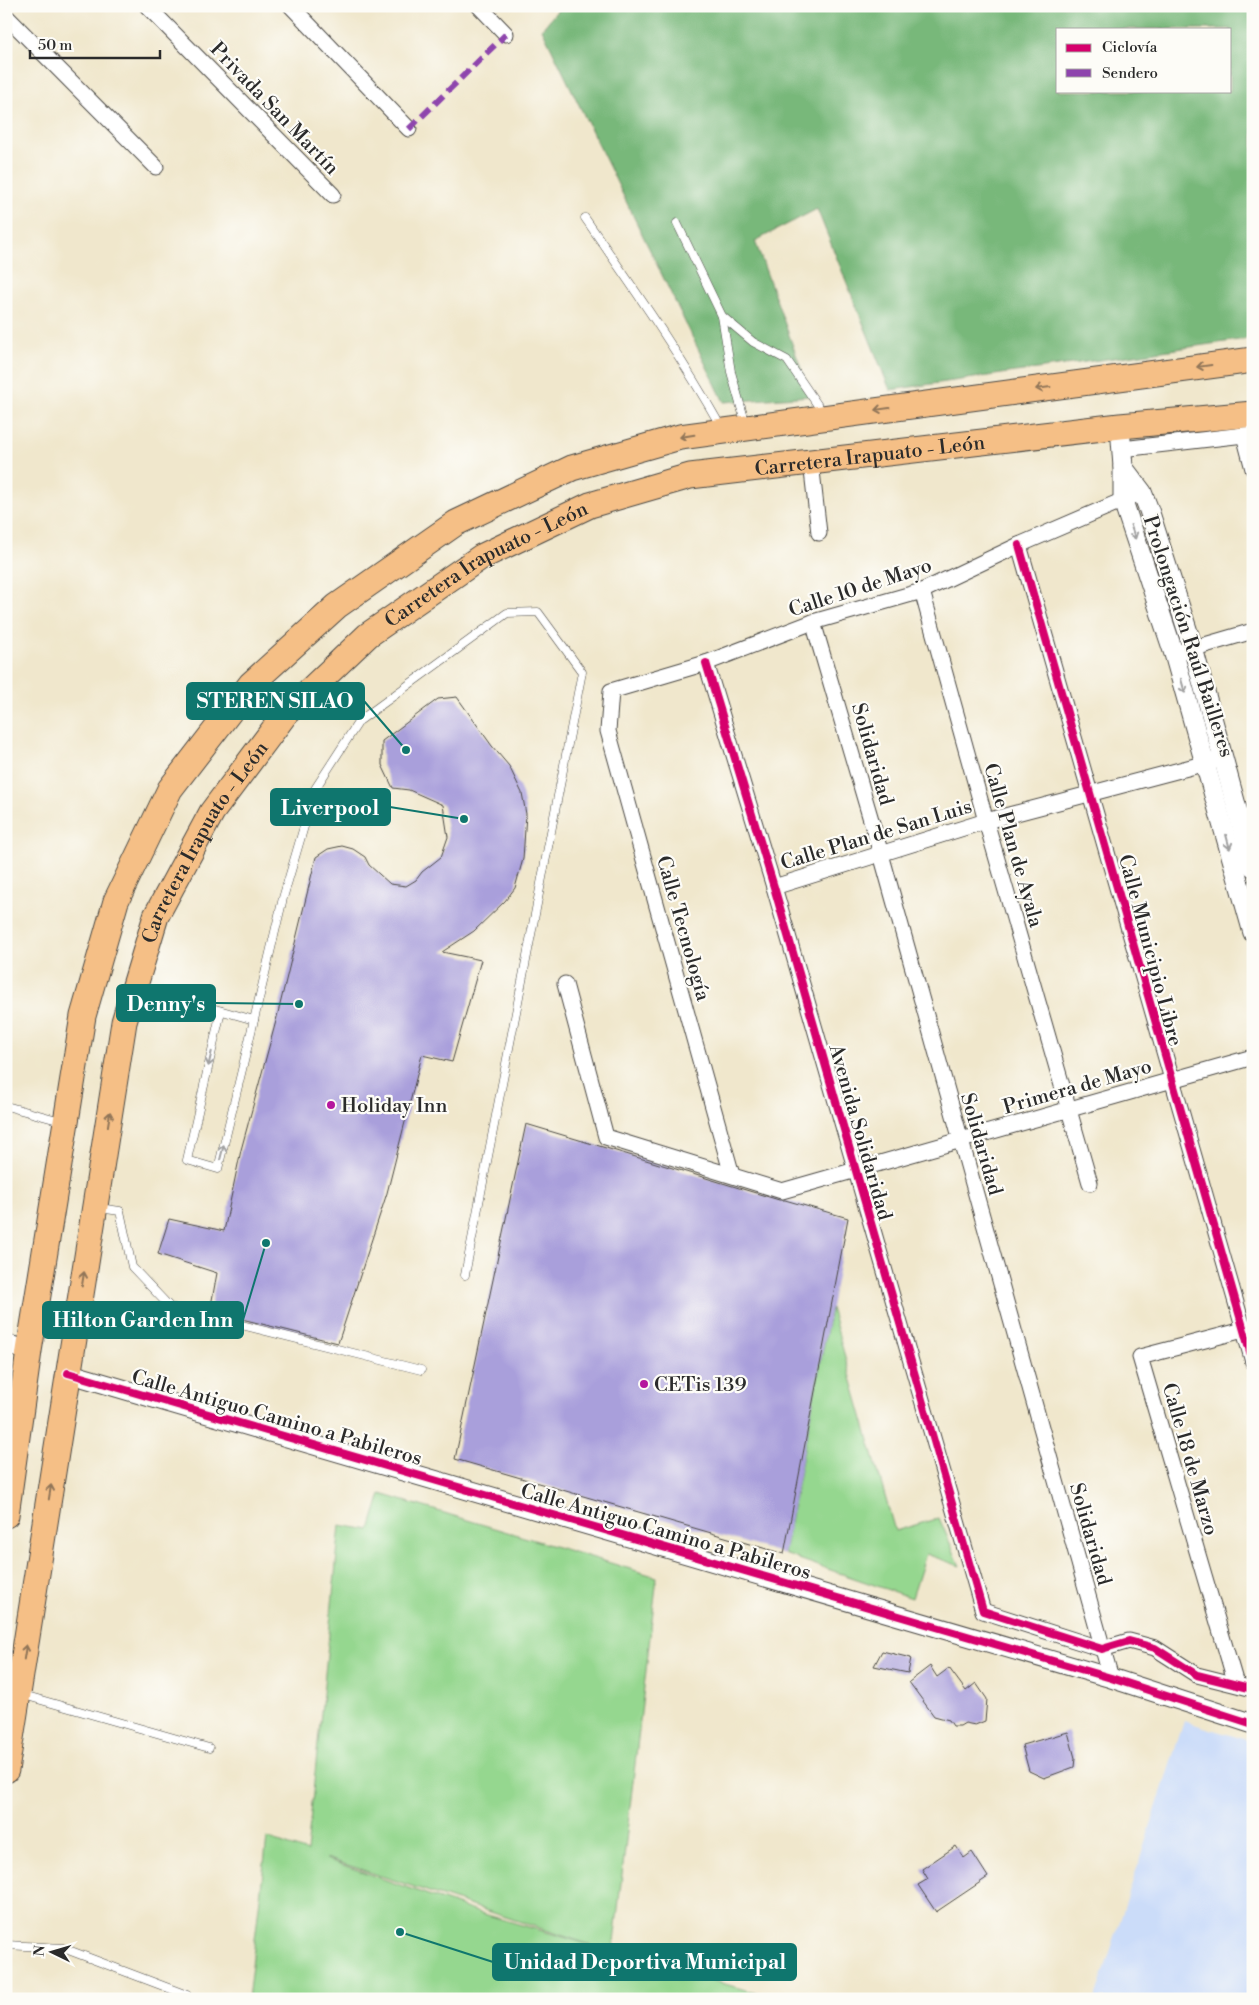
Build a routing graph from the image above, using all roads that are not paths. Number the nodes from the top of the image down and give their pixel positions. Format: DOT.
graph roads {
  1 [pos="147,6"];
  2 [pos="291,6"];
  3 [pos="479,6"];
  4 [pos="6,16"];
  5 [pos="506,34"];
  6 [pos="409,129"];
  7 [pos="156,167"];
  8 [pos="333,196"];
  9 [pos="585,218"];
  10 [pos="677,223"];
  11 [pos="722,316"];
  12 [pos="1253,360"];
  13 [pos="826,417"];
  14 [pos="1250,428"];
  15 [pos="735,429"];
  16 [pos="1122,447"];
  17 [pos="811,462"];
  18 [pos="1253,469"];
  19 [pos="1142,492"];
  20 [pos="1123,501"];
  21 [pos="819,533"];
  22 [pos="1018,546"];
  23 [pos="922,591"];
  24 [pos="813,622"];
  25 [pos="1253,630"];
  26 [pos="1193,648"];
  27 [pos="1174,654"];
  28 [pos="706,663"];
  29 [pos="611,691"];
  30 [pos="1215,761"];
  31 [pos="1091,794"];
  32 [pos="986,821"];
  33 [pos="881,854"];
  34 [pos="1253,867"];
  35 [pos="774,887"];
  36 [pos="1253,933"];
  37 [pos="565,984"];
  38 [pos="135,986"];
  39 [pos="221,1011"];
  40 [pos="254,1020"];
  41 [pos="1253,1057"];
  42 [pos="1170,1080"];
  43 [pos="6,1106"];
  44 [pos="1070,1108"];
  45 [pos="66,1122"];
  46 [pos="959,1140"];
  47 [pos="855,1170"];
  48 [pos="732,1175"];
  49 [pos="1090,1183"];
  50 [pos="94,1207"];
  51 [pos="465,1275"];
  52 [pos="1248,1329"];
  53 [pos="18,1347"];
  54 [pos="1253,1362"];
  55 [pos="421,1370"];
  56 [pos="68,1373"];
  57 [pos="12,1438"];
  58 [pos="6,1515"];
  59 [pos="1106,1663"];
  60 [pos="1236,1684"];
  61 [pos="1253,1689"];
  62 [pos="18,1694"];
  63 [pos="1253,1724"];
  64 [pos="209,1748"];
  65 [pos="6,1770"];
  66 [pos="6,1945"];
  67 [pos="187,1995"];
  1 -- 8 [label="street, Privada San Martín"];
  2 -- 6 [label="street"];
  3 -- 5 [label="street"];
  4 -- 7 [label="street"];
  9 -- 15 [label="lane"];
  10 -- 11 [label="lane"];
  11 -- 13 [label="lane"];
  11 -- 15 [label="lane"];
  12 -- 13 [label="highway, Carretera Irapuato - León, one-way"];
  13 -- 15 [label="highway, Carretera Irapuato - León"];
  14 -- 16 [label="highway, Carretera Irapuato - León"];
  14 -- 18 [label="street"];
  15 -- 45 [label="highway, Carretera Irapuato - León, one-way"];
  16 -- 17 [label="highway, Carretera Irapuato - León"];
  16 -- 19 [label="street, Prolongación Raúl Bailleres"];
  16 -- 20 [label="street, Prolongación Raúl Bailleres"];
  17 -- 21 [label="street"];
  17 -- 38 [label="highway, Carretera Irapuato - León"];
  19 -- 20 [label="street, Calle 10 de Mayo"];
  19 -- 26 [label="street, Prolongación Raúl Bailleres"];
  20 -- 22 [label="street, Calle 10 de Mayo"];
  20 -- 27 [label="street, Prolongación Raúl Bailleres, one-way"];
  22 -- 23 [label="street, Calle 10 de Mayo"];
  22 -- 31 [label="street, Calle Municipio Libre"];
  23 -- 24 [label="street, Calle 10 de Mayo"];
  23 -- 32 [label="street, Calle Plan de Ayala"];
  24 -- 28 [label="street, Calle 10 de Mayo"];
  24 -- 33 [label="street, Solidaridad"];
  25 -- 26 [label="street"];
  26 -- 27 [label="street"];
  26 -- 30 [label="street, Prolongación Raúl Bailleres"];
  27 -- 30 [label="street, Prolongación Raúl Bailleres, one-way"];
  28 -- 29 [label="street, Calle 10 de Mayo"];
  28 -- 35 [label="street, Avenida Solidaridad"];
  29 -- 48 [label="street, Calle Tecnología"];
  30 -- 31 [label="street, Calle Plan de San Luis"];
  30 -- 34 [label="street, Prolongación Raúl Bailleres"];
  30 -- 36 [label="street, Prolongación Raúl Bailleres, one-way"];
  31 -- 32 [label="street, Calle Plan de San Luis"];
  31 -- 42 [label="street, Calle Municipio Libre"];
  32 -- 33 [label="street, Calle Plan de San Luis"];
  32 -- 44 [label="street, Calle Plan de Ayala"];
  33 -- 35 [label="street, Calle Plan de San Luis"];
  33 -- 46 [label="street, Solidaridad"];
  35 -- 47 [label="street, Avenida Solidaridad"];
  37 -- 48 [label="street, Primera de Mayo"];
  38 -- 39 [label="lane"];
  50 -- 38 [label="highway, Carretera Irapuato - León, one-way"];
  39 -- 40 [label="lane"];
  39 -- 40 [label="lane, one-way"];
  40 -- 51 [label="lane"];
  41 -- 42 [label="street, Primera de Mayo"];
  42 -- 44 [label="street, Primera de Mayo"];
  42 -- 52 [label="street, Calle Municipio Libre"];
  43 -- 45 [label="lane"];
  44 -- 46 [label="street, Primera de Mayo"];
  44 -- 49 [label="street, Calle Plan de Ayala"];
  45 -- 53 [label="highway, Carretera Irapuato - León"];
  46 -- 47 [label="street, Primera de Mayo"];
  46 -- 59 [label="street, Solidaridad"];
  47 -- 48 [label="street, Primera de Mayo"];
  47 -- 59 [label="street, Avenida Solidaridad"];
  50 -- 55 [label="lane"];
  56 -- 50 [label="highway, Carretera Irapuato - León, one-way"];
  52 -- 54 [label="street, Calle Municipio Libre"];
  52 -- 60 [label="street, Calle 18 de Marzo"];
  53 -- 57 [label="highway, Carretera Irapuato - León"];
  56 -- 59 [label="street, Calle Antiguo Camino a Pabileros"];
  62 -- 56 [label="highway, Carretera Irapuato - León, one-way"];
  57 -- 58 [label="highway, Carretera Irapuato - León"];
  59 -- 60 [label="street"];
  59 -- 63 [label="street, Calle Antiguo Camino a Pabileros"];
  60 -- 61 [label="street"];
  62 -- 64 [label="lane"];
  62 -- 65 [label="highway, Carretera Irapuato - León"];
  66 -- 67 [label="lane"];
}
